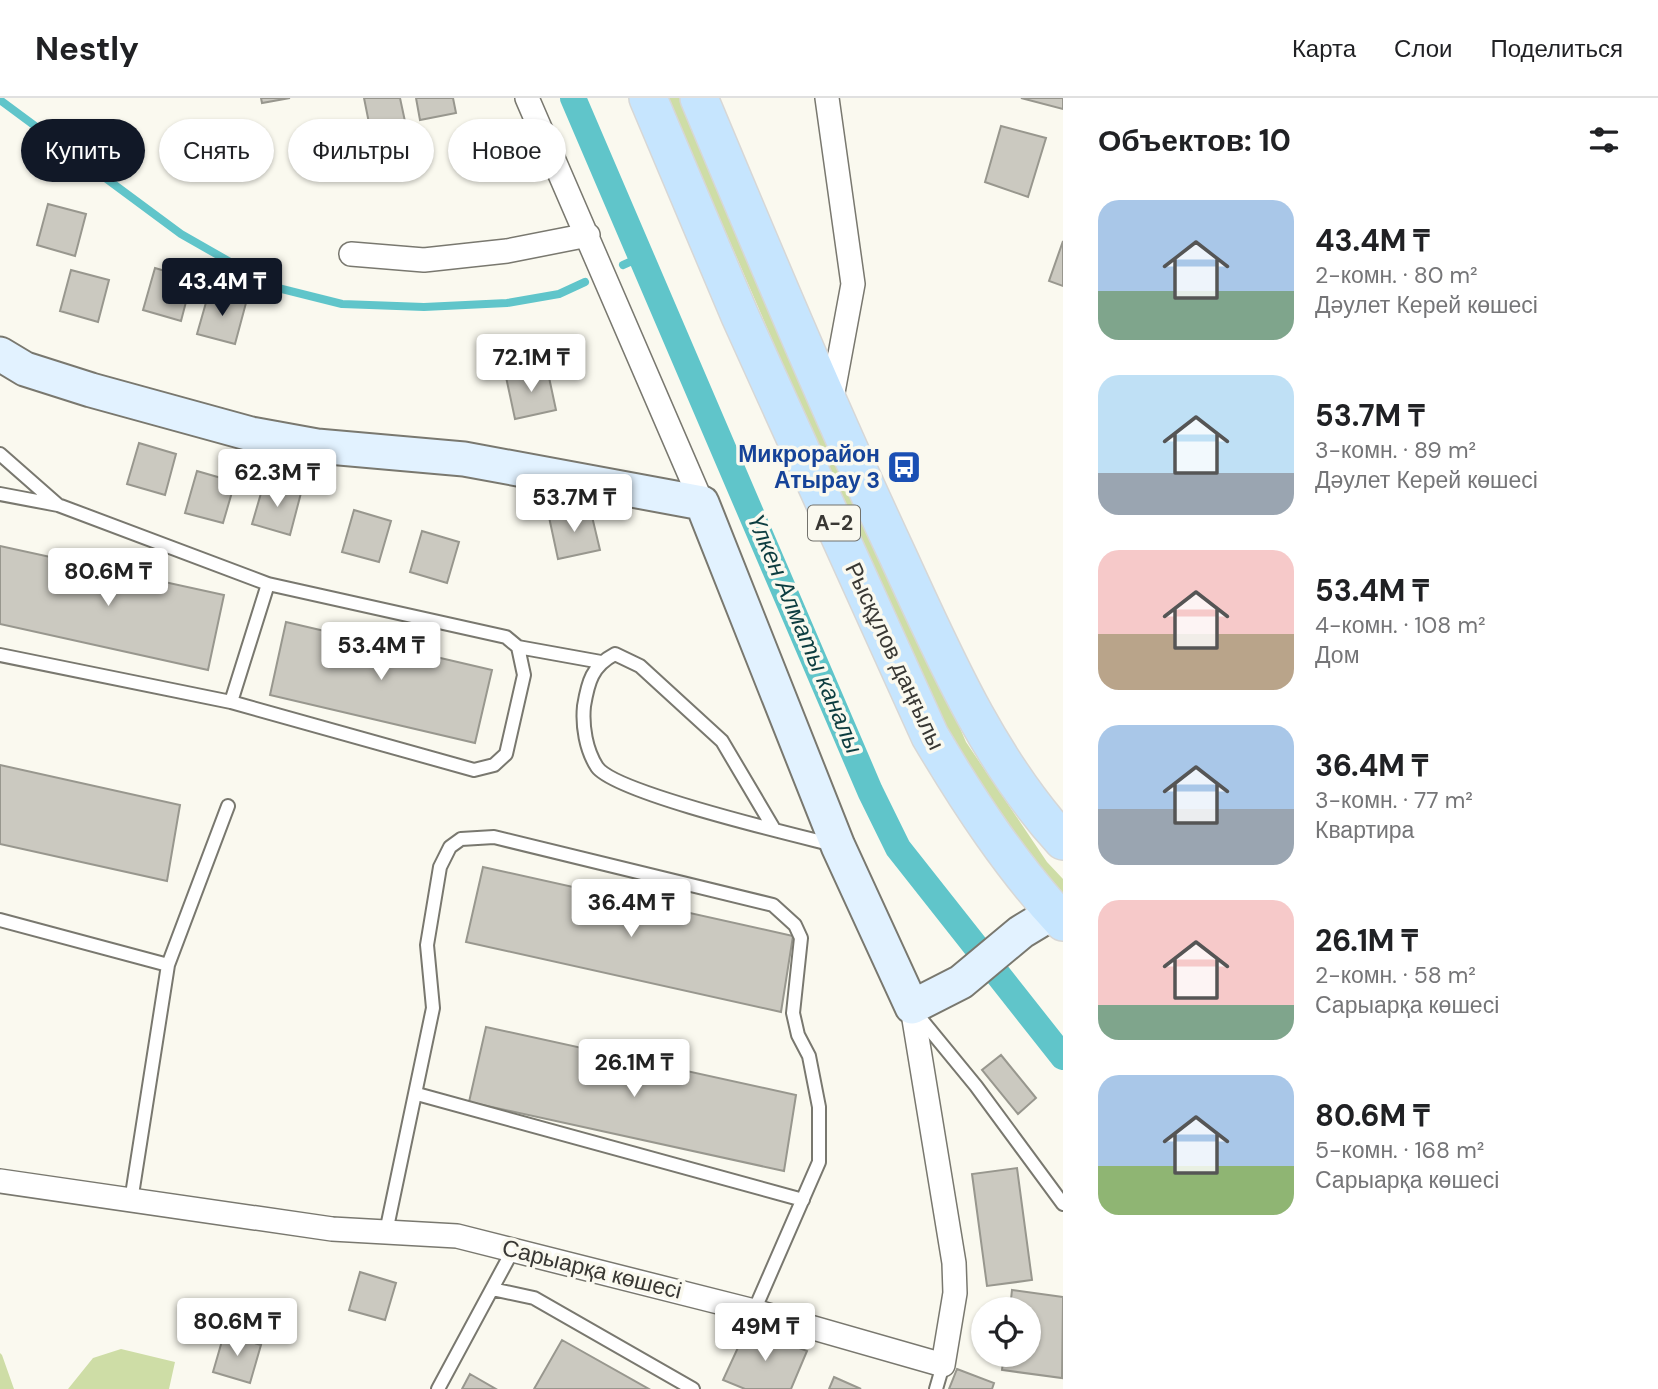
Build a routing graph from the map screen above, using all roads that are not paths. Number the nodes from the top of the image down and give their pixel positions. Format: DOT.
graph roads {
  1 [pos="527,98"];
  2 [pos="648,98"];
  3 [pos="699,98"];
  4 [pos="827,98"];
  5 [pos="587,235"];
  6 [pos="351,254"];
  7 [pos="0,354"];
  8 [pos="830,409"];
  9 [pos="0,454"];
  10 [pos="0,494"];
  11 [pos="702,503"];
  12 [pos="58,505"];
  13 [pos="268,584"];
  14 [pos="518,647"];
  15 [pos="0,655"];
  16 [pos="601,662"];
  17 [pos="231,702"];
  18 [pos="228,806"];
  19 [pos="775,829"];
  20 [pos="1063,841"];
  21 [pos="838,846"];
  22 [pos="1058,917"];
  23 [pos="0,920"];
  24 [pos="168,965"];
  25 [pos="912,1007"];
  26 [pos="417,1094"];
  27 [pos="0,1181"];
  28 [pos="803,1200"];
  29 [pos="131,1201"];
  30 [pos="1063,1204"];
  31 [pos="386,1232"];
  32 [pos="514,1248"];
  33 [pos="492,1289"];
  34 [pos="754,1311"];
  35 [pos="943,1365"];
  36 [pos="438,1389"];
  37 [pos="693,1389"];
  38 [pos="936,1389"];
  1 -- 5 [label="street"];
  2 -- 22 [label="main road, Рысқұлов даңғылы / A-2"];
  3 -- 8 [label="main road, Рысқұлов даңғылы / A-2"];
  4 -- 8 [label="street"];
  5 -- 6 [label="street"];
  5 -- 11 [label="street"];
  7 -- 11 [label="street"];
  8 -- 20 [label="main road, Рысқұлов даңғылы / A-2"];
  9 -- 12 [label="lane"];
  10 -- 12 [label="lane"];
  11 -- 21 [label="street"];
  12 -- 13 [label="lane"];
  13 -- 14 [label="lane"];
  13 -- 17 [label="lane"];
  14 -- 16 [label="lane"];
  14 -- 17 [label="lane"];
  15 -- 17 [label="lane"];
  16 -- 19 [label="lane"];
  16 -- 19 [label="lane"];
  18 -- 24 [label="lane"];
  19 -- 21 [label="lane"];
  21 -- 25 [label="street"];
  22 -- 25 [label="street"];
  23 -- 24 [label="lane"];
  24 -- 29 [label="lane"];
  25 -- 30 [label="lane"];
  25 -- 35 [label="street"];
  26 -- 28 [label="lane"];
  26 -- 28 [label="lane"];
  26 -- 31 [label="lane"];
  27 -- 29 [label="street, Сарыарқа көшесі"];
  28 -- 34 [label="lane"];
  29 -- 31 [label="street, Сарыарқа көшесі"];
  31 -- 32 [label="street, Сарыарқа көшесі"];
  32 -- 33 [label="lane"];
  32 -- 34 [label="street, Сарыарқа көшесі"];
  33 -- 36 [label="lane"];
  33 -- 37 [label="lane"];
  34 -- 35 [label="street, Сарыарқа көшесі"];
  35 -- 38 [label="lane"];
}
